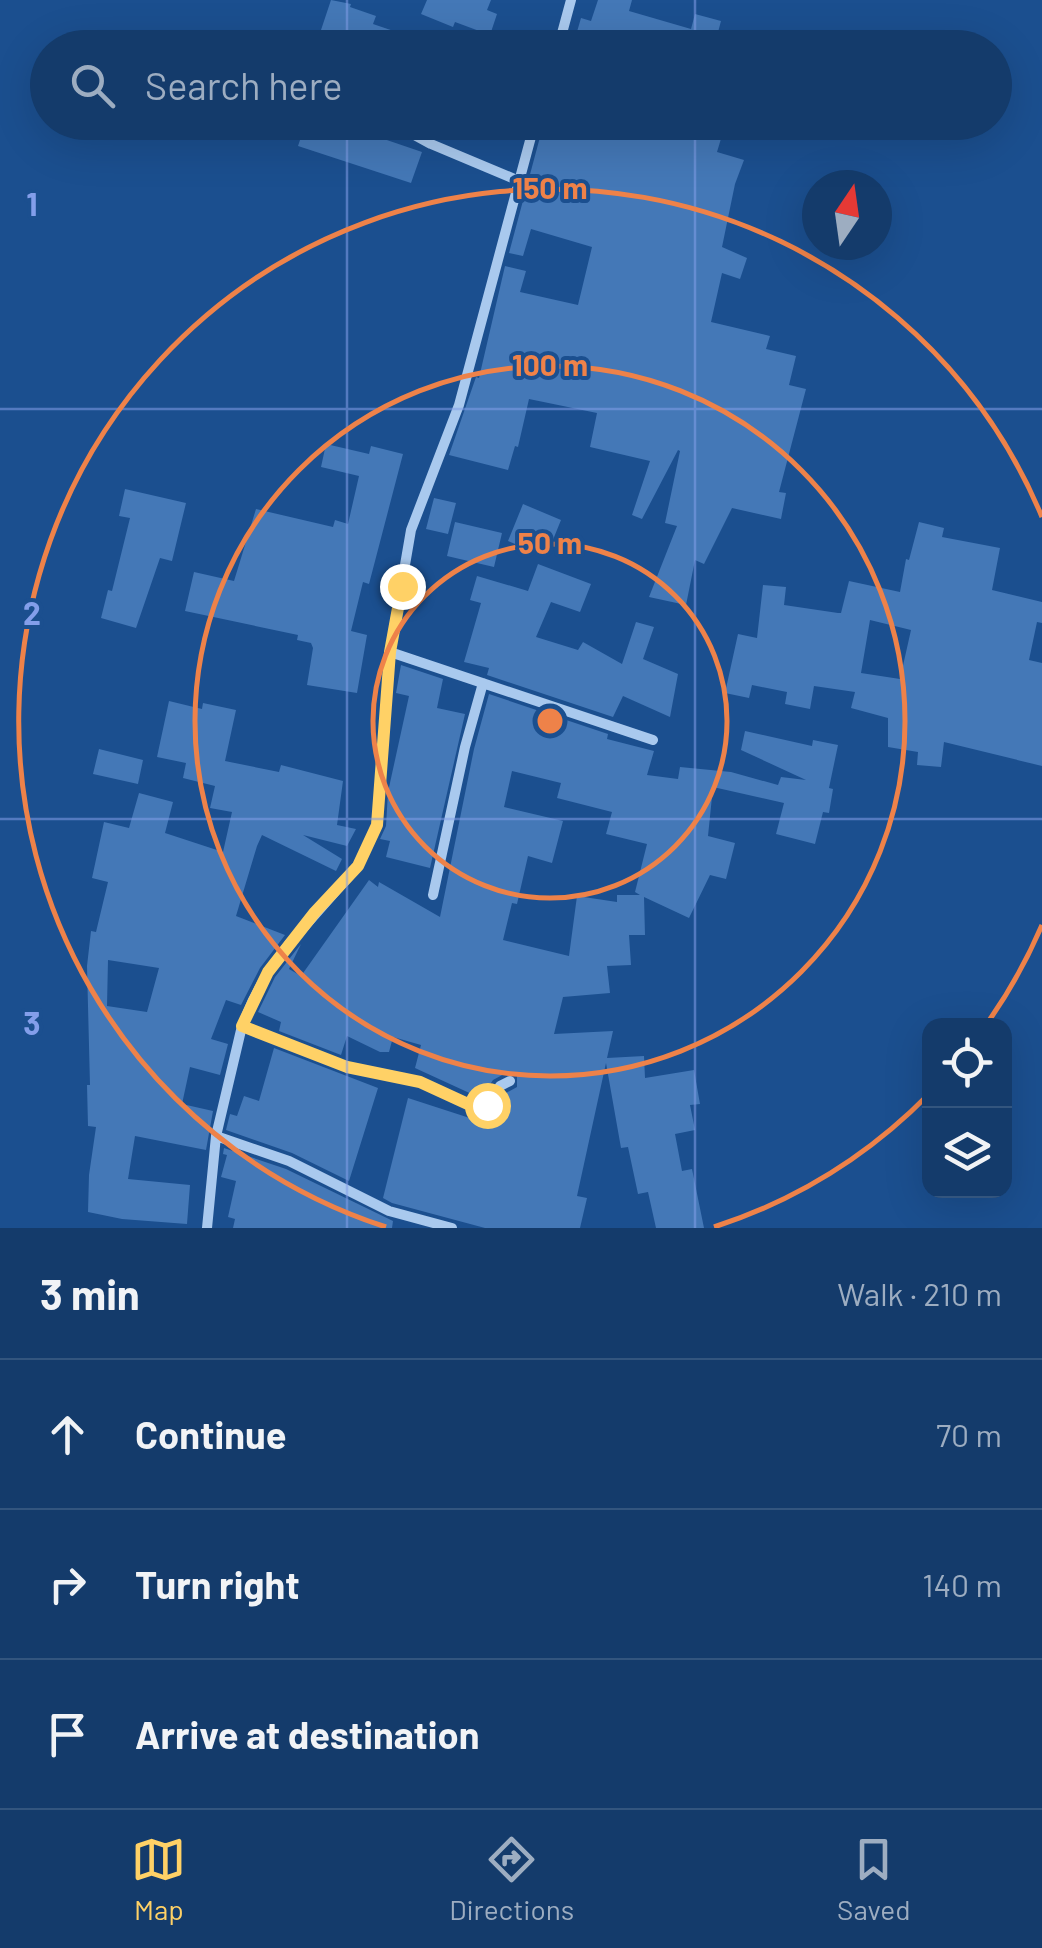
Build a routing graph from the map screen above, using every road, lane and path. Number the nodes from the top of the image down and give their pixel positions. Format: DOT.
graph roads {
  1 [pos="571,0"];
  2 [pos="563,30"];
  3 [pos="424,140"];
  4 [pos="528,140"];
  5 [pos="516,180"];
  6 [pos="390,652"];
  7 [pos="483,682"];
  8 [pos="654,740"];
  9 [pos="433,895"];
  10 [pos="242,1026"];
  11 [pos="510,1082"];
  12 [pos="216,1136"];
  13 [pos="206,1228"];
  14 [pos="452,1228"];
  1 -- 2 [label="street"];
  3 -- 5 [label="street"];
  4 -- 5 [label="street"];
  5 -- 6 [label="street"];
  6 -- 7 [label="street"];
  6 -- 10 [label="street"];
  7 -- 8 [label="street"];
  7 -- 9 [label="street"];
  10 -- 11 [label="street"];
  10 -- 12 [label="street"];
  12 -- 13 [label="street"];
  12 -- 14 [label="street"];
}
